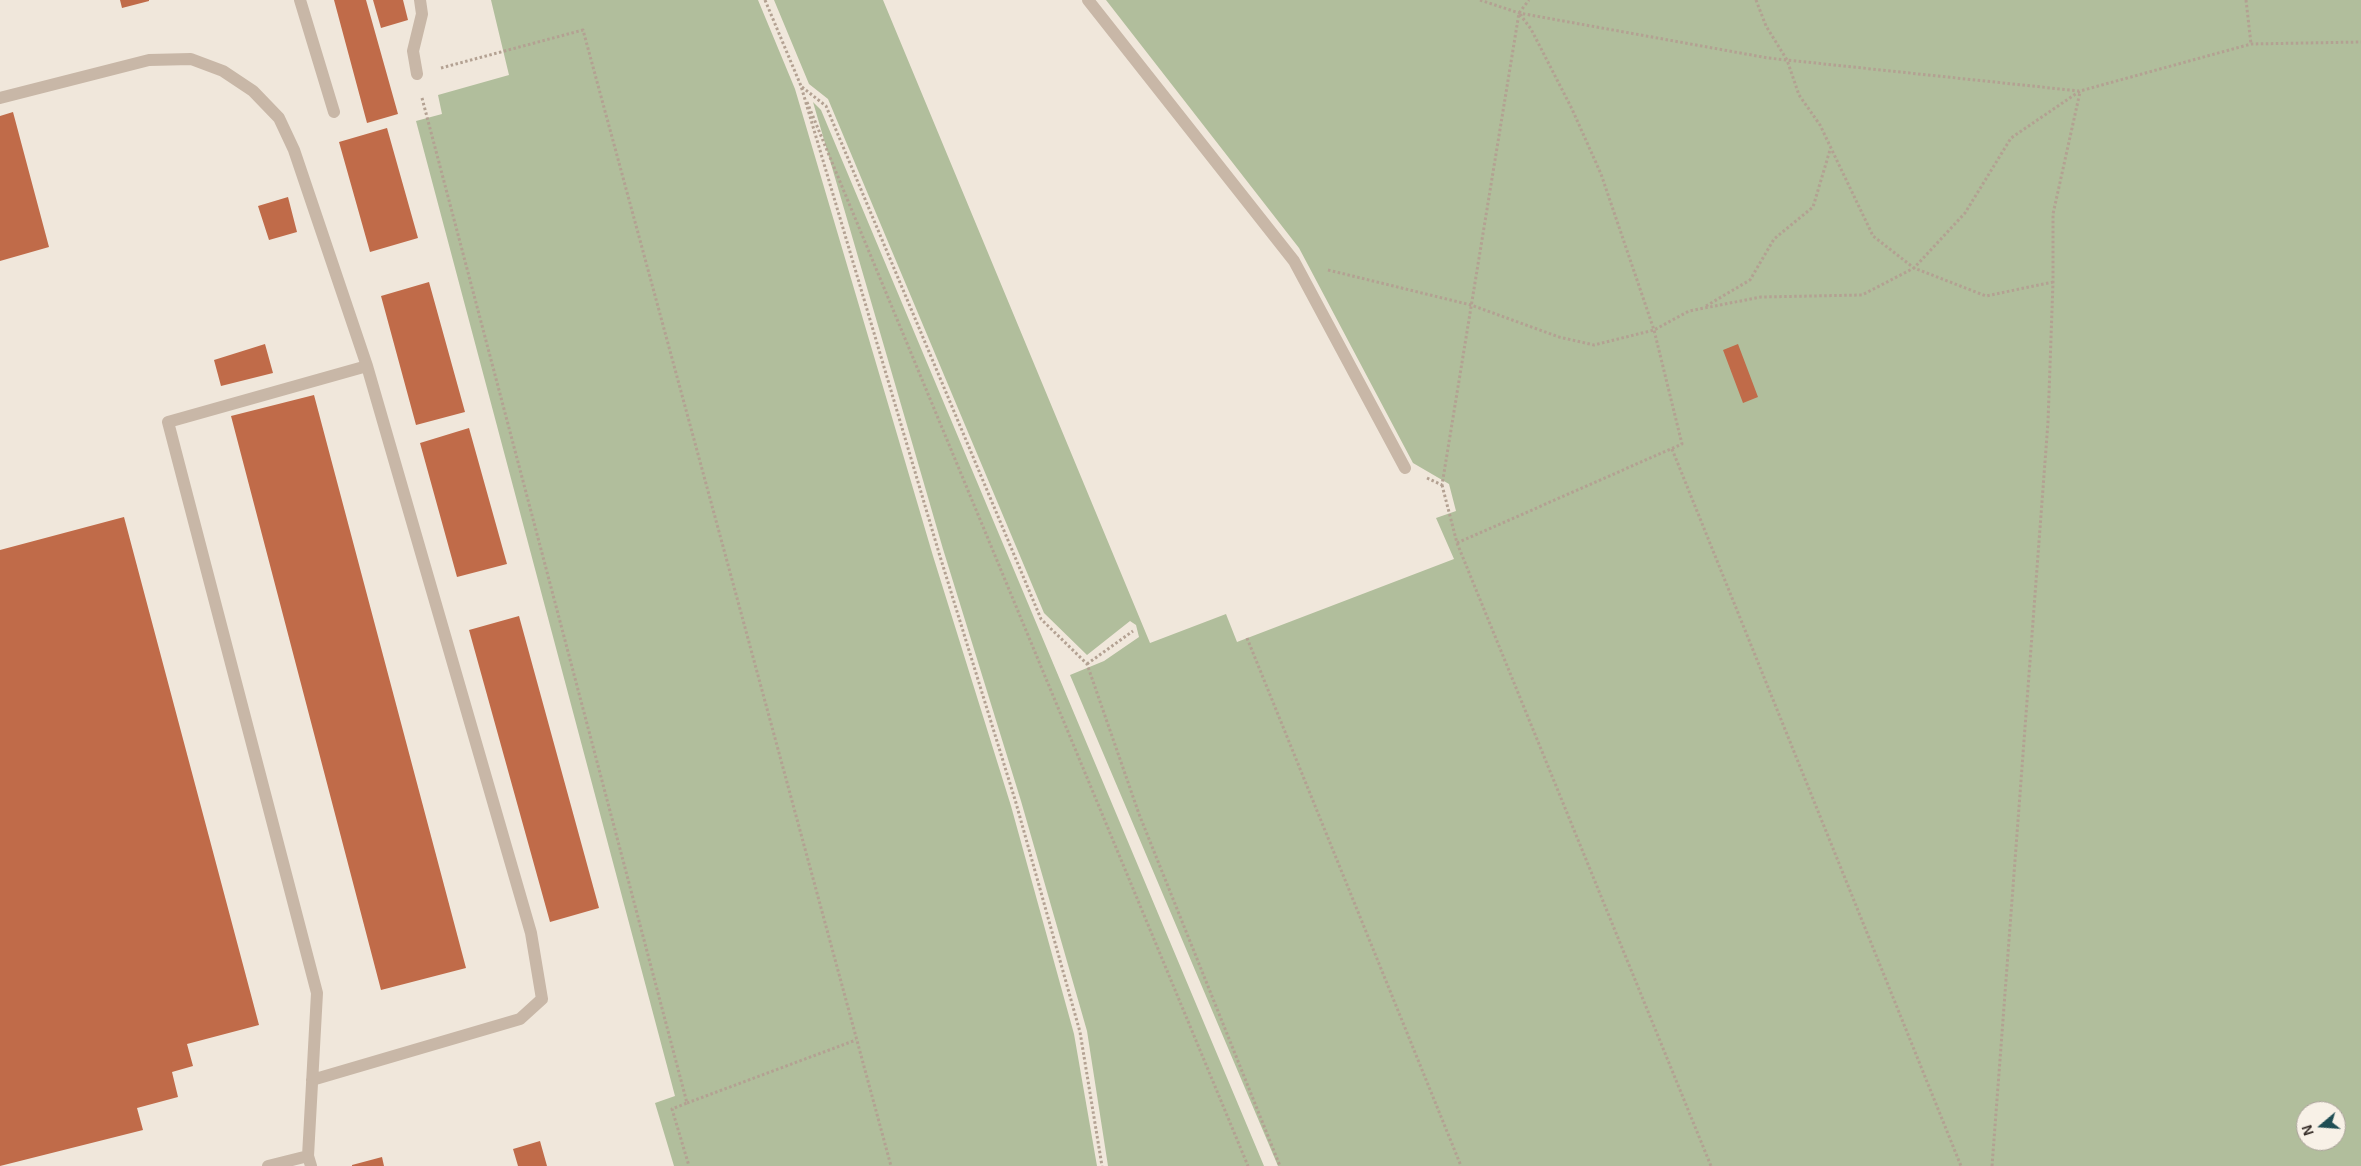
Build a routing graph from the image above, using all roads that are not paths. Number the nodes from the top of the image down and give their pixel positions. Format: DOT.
graph roads {
  1 [pos="300,0"];
  2 [pos="420,0"];
  3 [pos="1088,0"];
  4 [pos="417,74"];
  5 [pos="0,98"];
  6 [pos="334,112"];
  7 [pos="366,366"];
  8 [pos="1405,468"];
  9 [pos="312,1080"];
  10 [pos="310,1161"];
  11 [pos="268,1166"];
  1 -- 6 [label="street"];
  2 -- 4 [label="street"];
  3 -- 8 [label="street"];
  5 -- 7 [label="street"];
  7 -- 9 [label="street"];
  7 -- 9 [label="street"];
  9 -- 10 [label="street"];
  10 -- 11 [label="street"];
}
